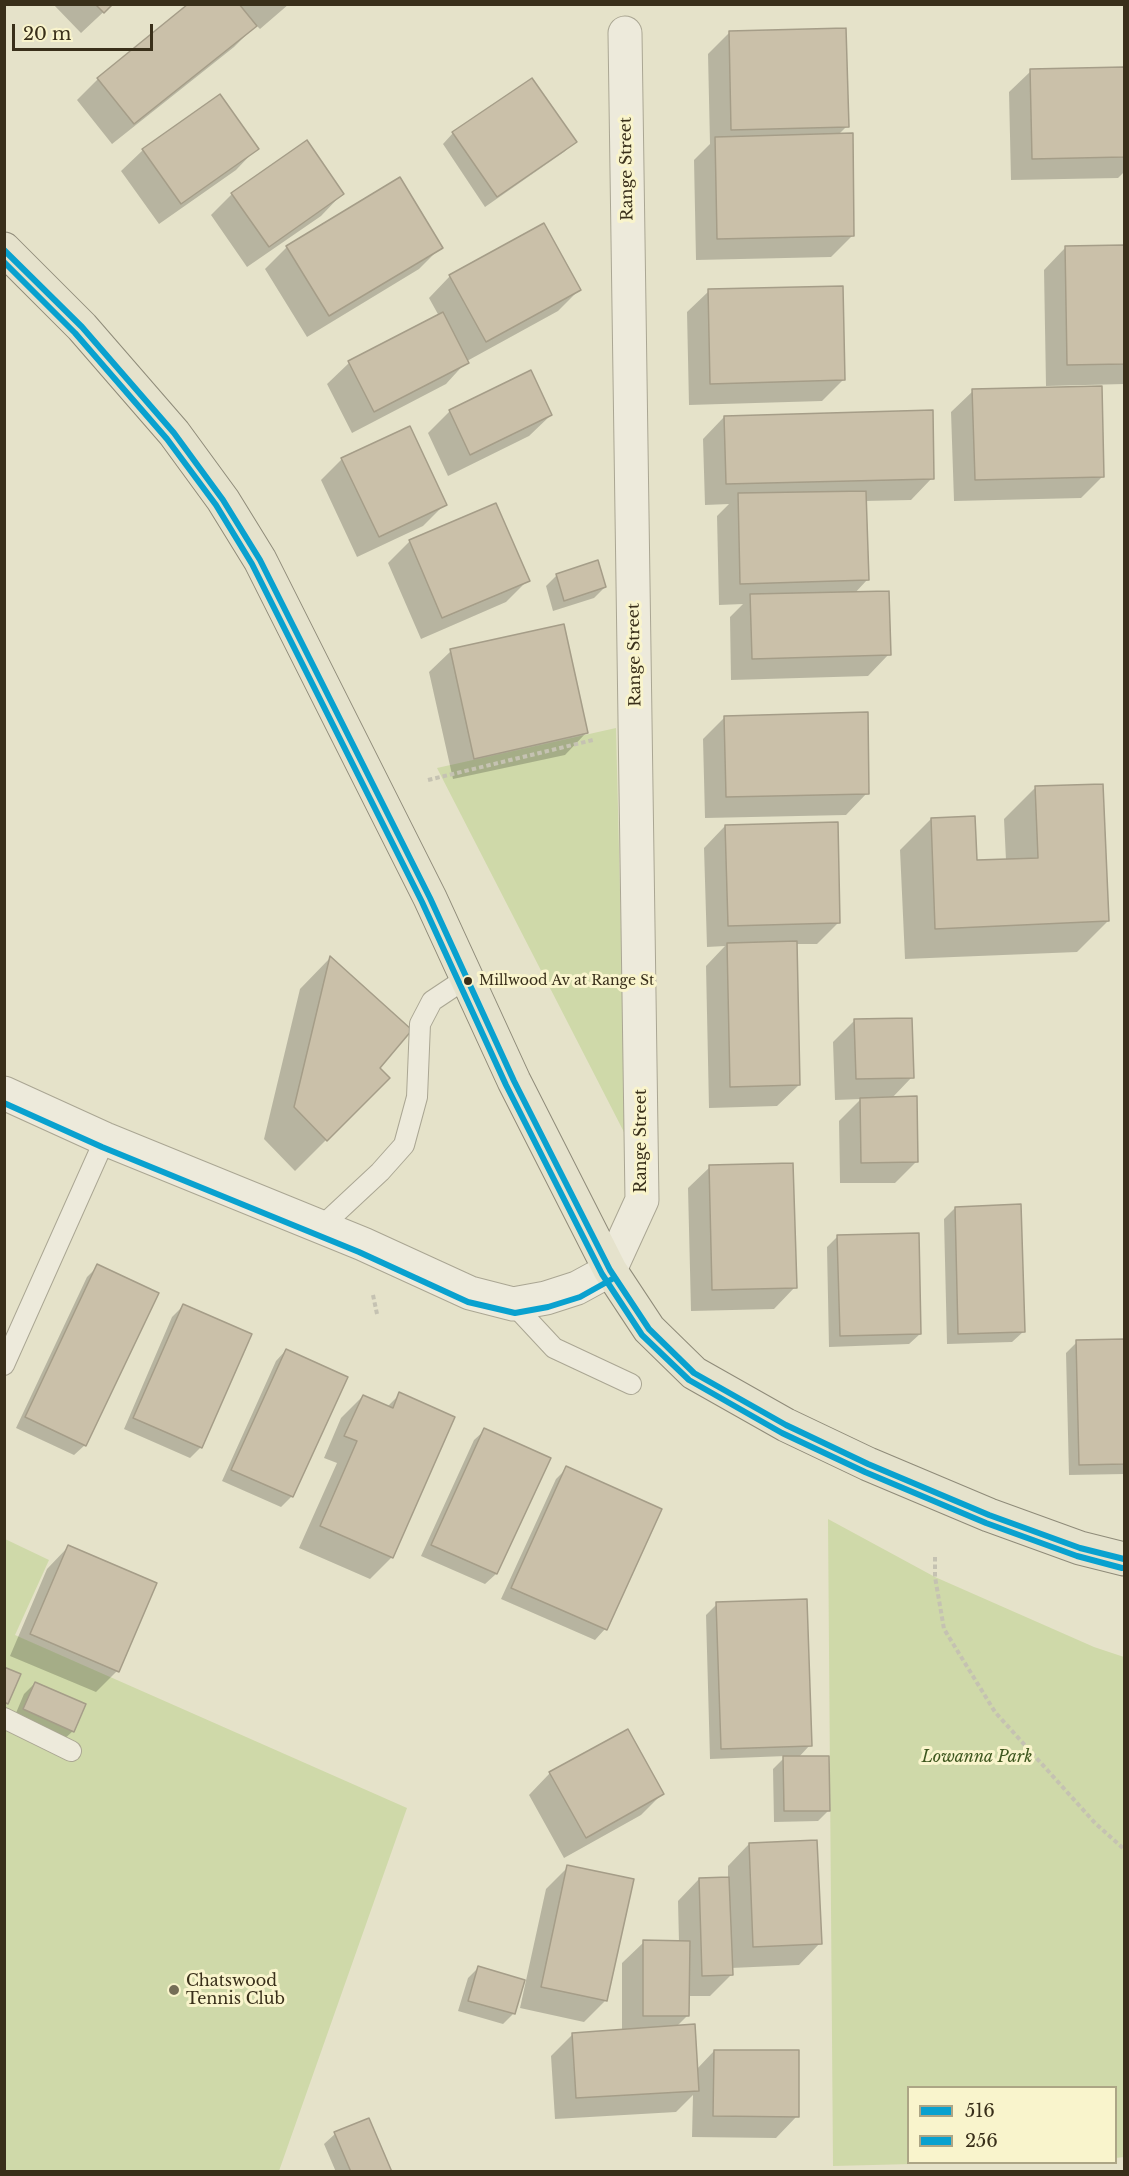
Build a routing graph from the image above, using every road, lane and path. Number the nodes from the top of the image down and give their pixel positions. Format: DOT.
graph roads {
  1 [pos="625,33"];
  2 [pos="4,249"];
  3 [pos="636,730"];
  4 [pos="428,780"];
  5 [pos="468,977"];
  6 [pos="4,1093"];
  7 [pos="105,1139"];
  8 [pos="321,1227"];
  9 [pos="610,1270"];
  10 [pos="513,1304"];
  11 [pos="4,1365"];
  12 [pos="631,1384"];
  13 [pos="935,1557"];
  14 [pos="1125,1559"];
  15 [pos="4,1719"];
  16 [pos="71,1751"];
  17 [pos="1124,1847"];
  1 -- 3 [label="street, Range Street"];
  2 -- 5 [label="main road"];
  3 -- 4 [label="path"];
  3 -- 9 [label="street, Range Street"];
  5 -- 8 [label="lane"];
  5 -- 9 [label="main road"];
  6 -- 7 [label="street"];
  7 -- 8 [label="street"];
  7 -- 11 [label="lane"];
  8 -- 10 [label="street"];
  9 -- 10 [label="street"];
  9 -- 14 [label="main road"];
  10 -- 12 [label="lane"];
  13 -- 17 [label="path"];
  15 -- 16 [label="lane"];
}
